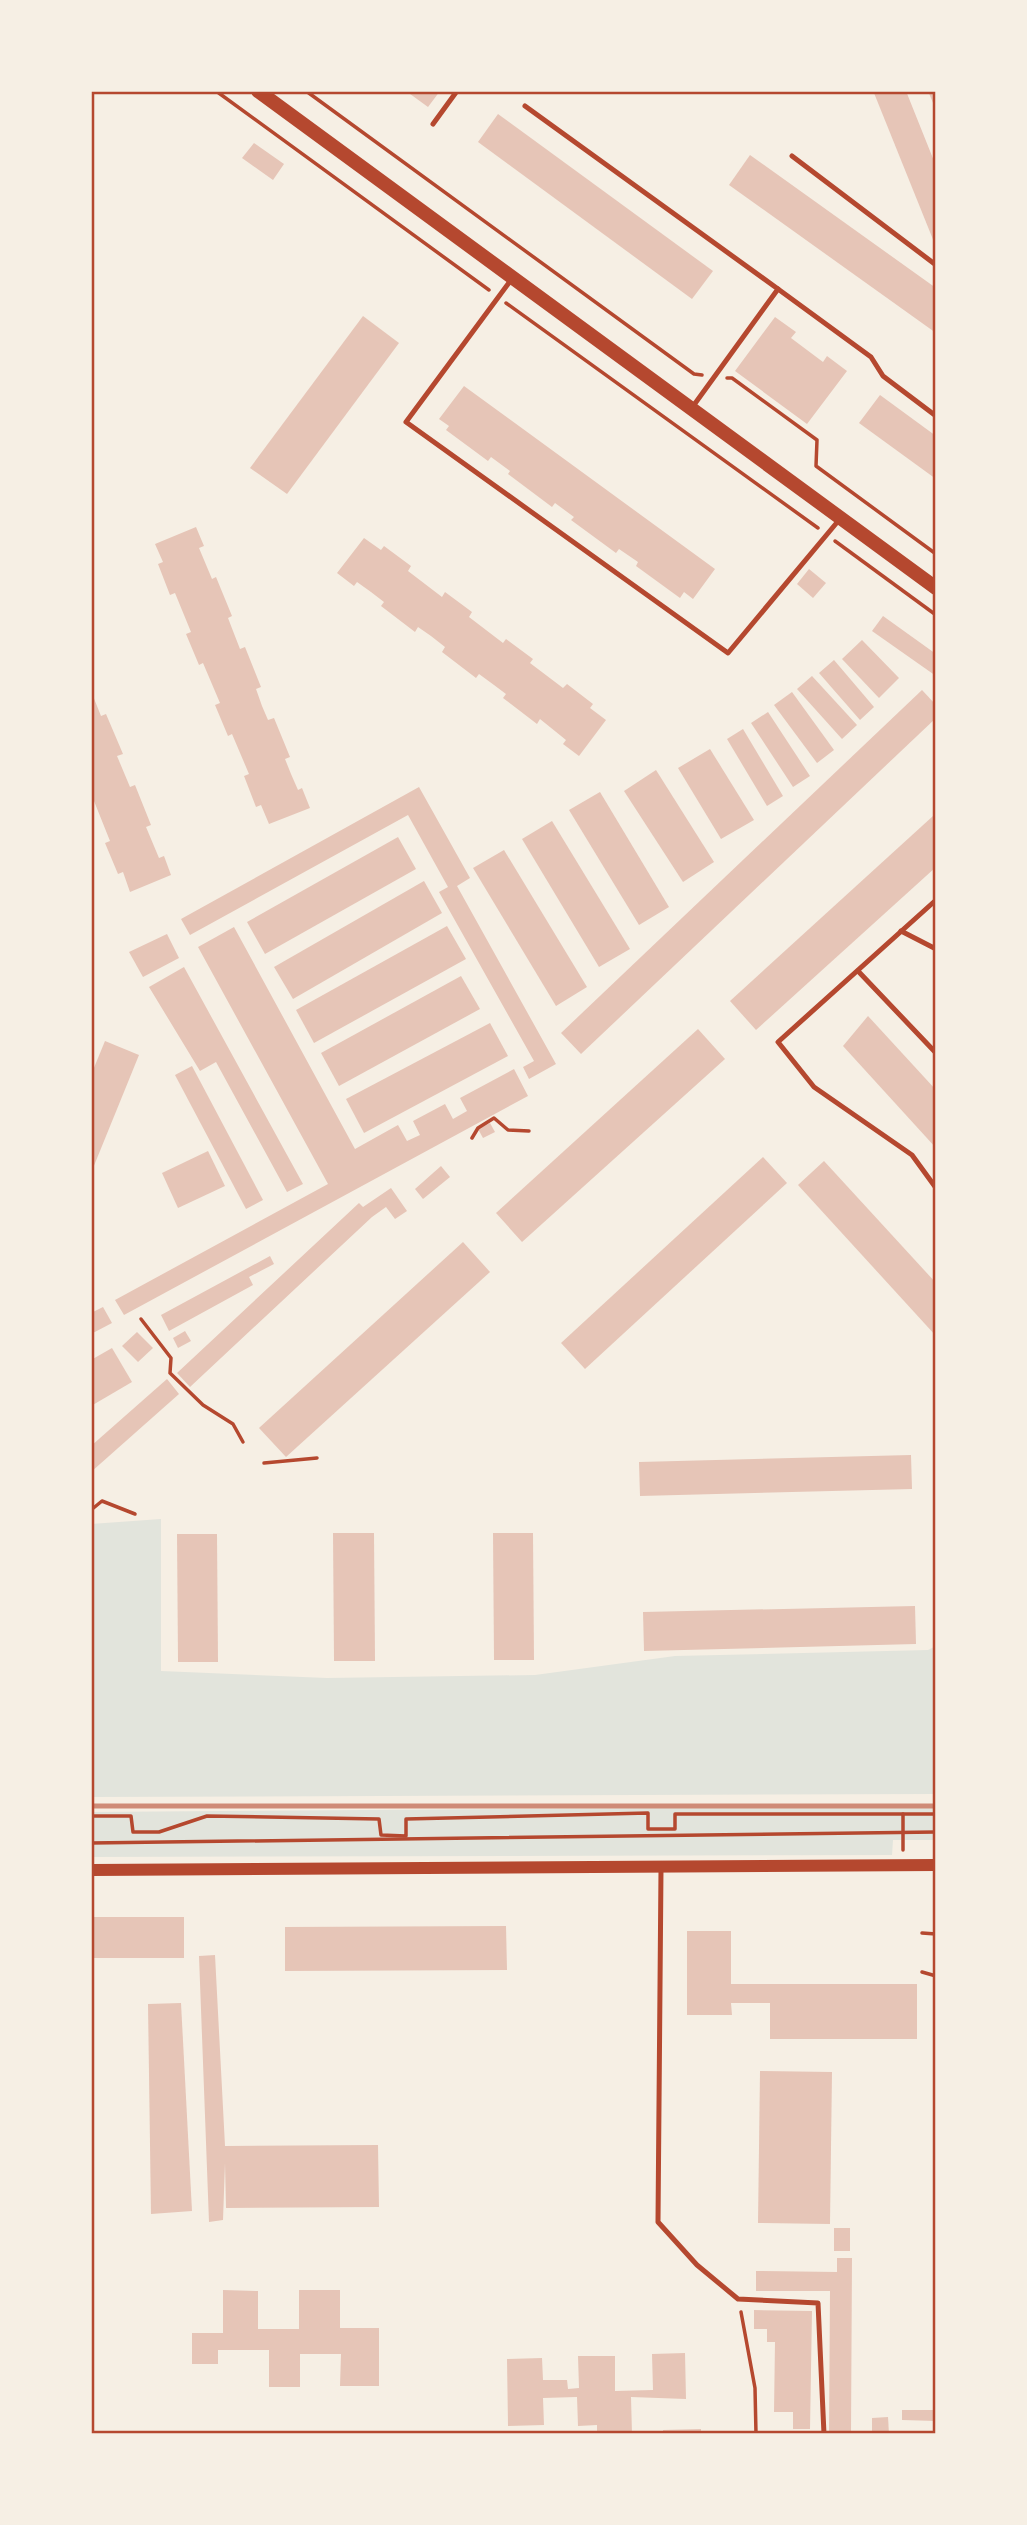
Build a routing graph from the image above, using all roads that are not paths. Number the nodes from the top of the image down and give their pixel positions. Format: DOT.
graph roads {
  1 [pos="258,91"];
  2 [pos="457,91"];
  3 [pos="525,106"];
  4 [pos="433,124"];
  5 [pos="792,156"];
  6 [pos="936,265"];
  7 [pos="513,278"];
  8 [pos="778,289"];
  9 [pos="691,408"];
  10 [pos="936,416"];
  11 [pos="840,517"];
  12 [pos="936,588"];
  13 [pos="936,900"];
  14 [pos="901,931"];
  15 [pos="936,949"];
  16 [pos="858,971"];
  17 [pos="936,1052"];
  18 [pos="936,1188"];
  19 [pos="936,1865"];
  20 [pos="661,1867"];
  21 [pos="91,1870"];
  22 [pos="824,2434"];
  1 -- 7 [label="main road"];
  2 -- 4 [label="lane"];
  3 -- 8 [label="lane"];
  5 -- 6 [label="lane"];
  7 -- 9 [label="main road"];
  7 -- 11 [label="lane"];
  8 -- 9 [label="lane"];
  8 -- 10 [label="lane"];
  9 -- 11 [label="main road"];
  11 -- 12 [label="main road"];
  13 -- 14 [label="lane"];
  14 -- 15 [label="lane"];
  14 -- 16 [label="lane"];
  16 -- 17 [label="lane"];
  16 -- 18 [label="lane"];
  19 -- 20 [label="street"];
  20 -- 21 [label="street"];
  20 -- 22 [label="lane"];
}
